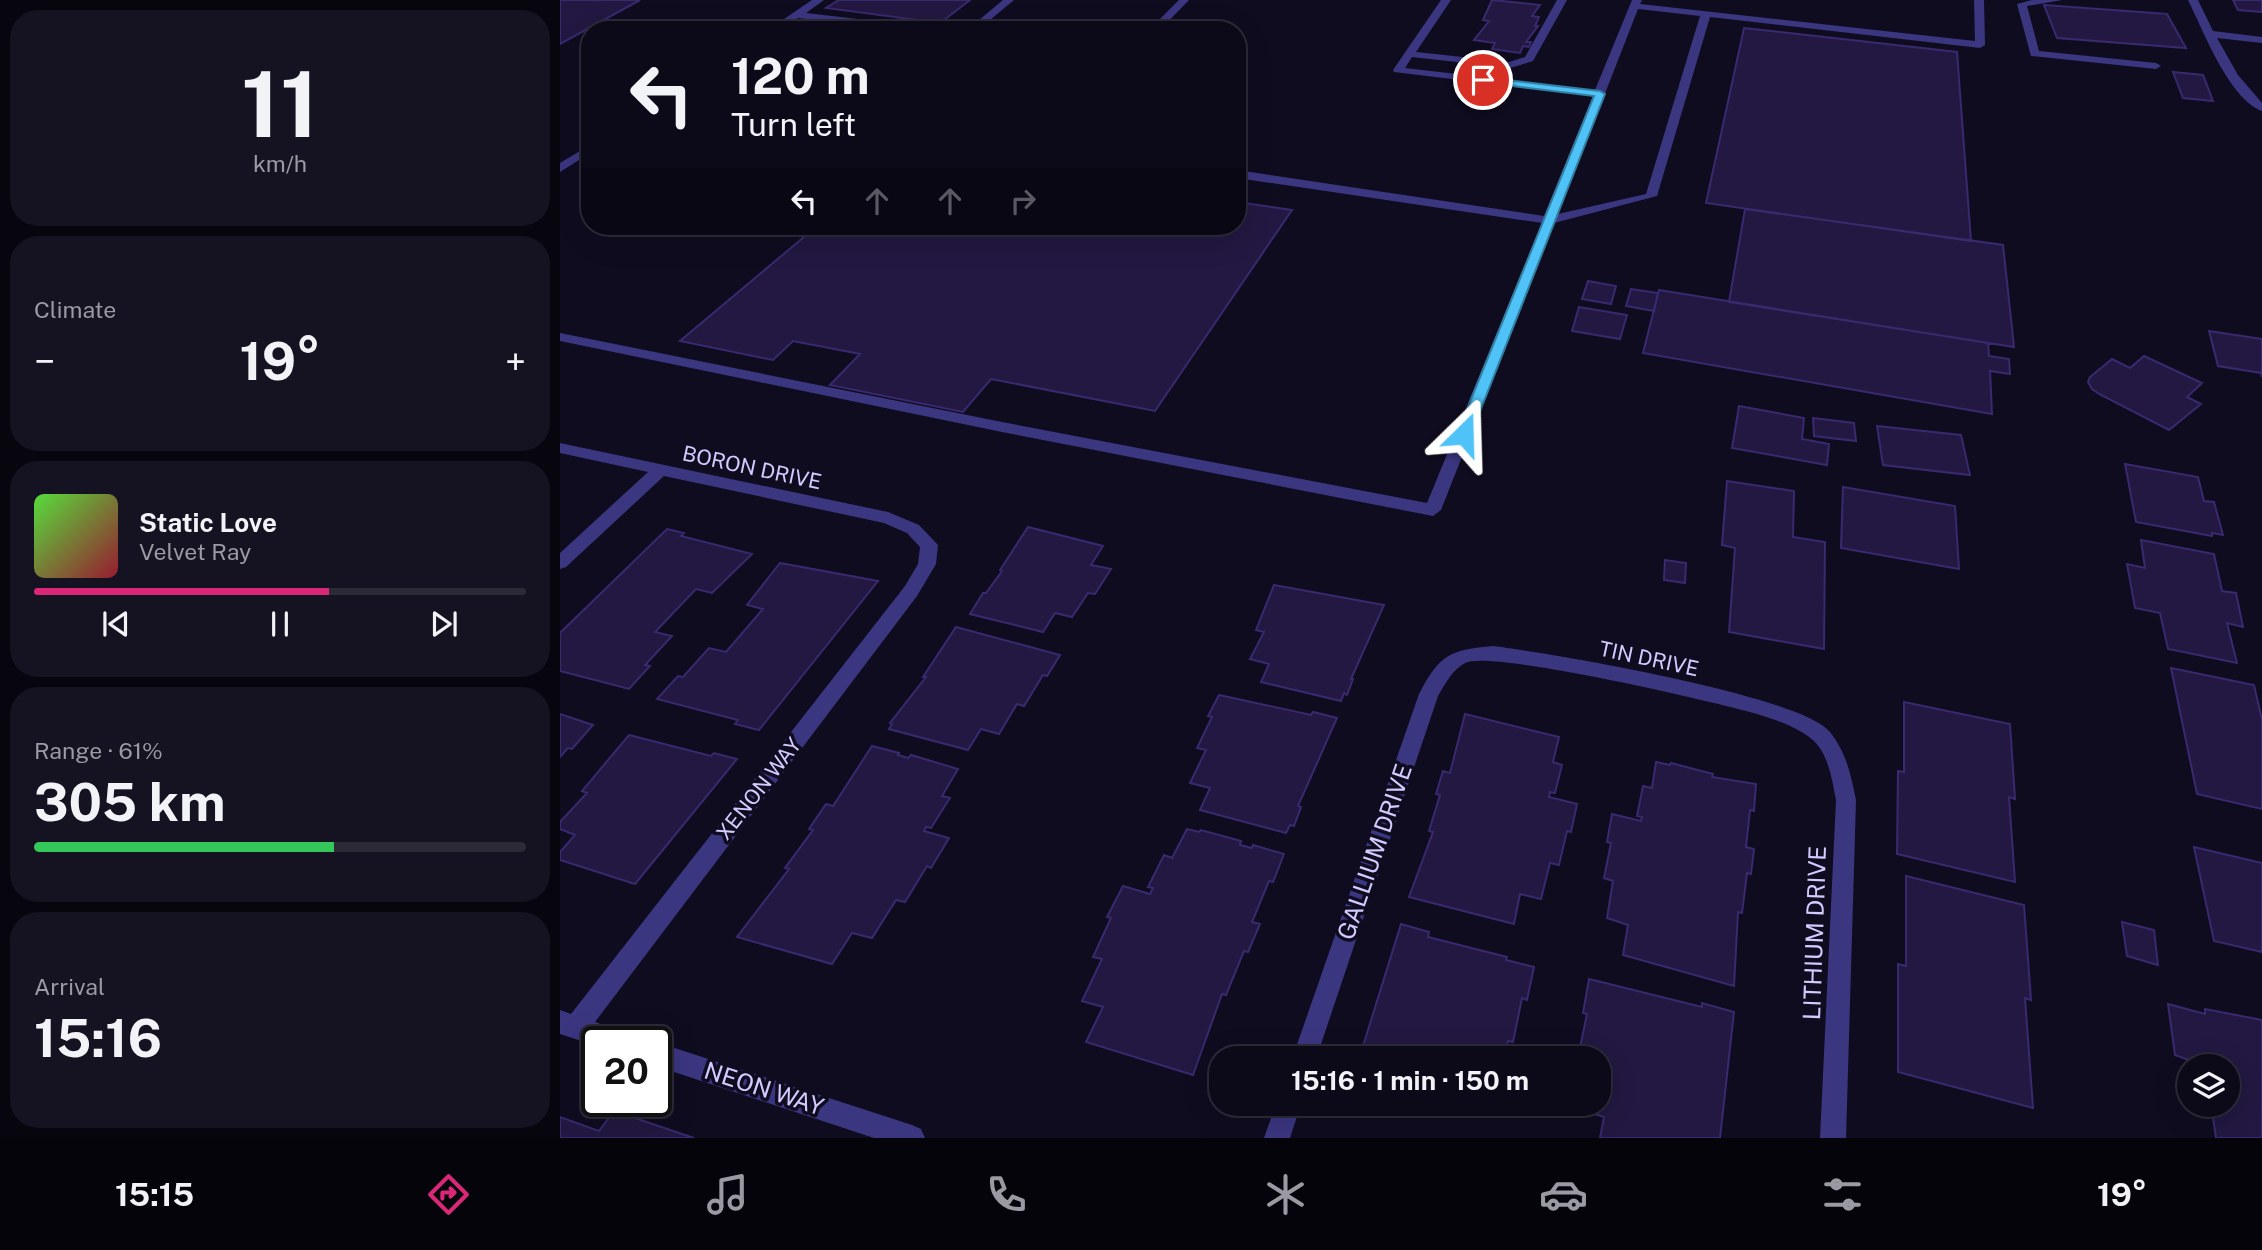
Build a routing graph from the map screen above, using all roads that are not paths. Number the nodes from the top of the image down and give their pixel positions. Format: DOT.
graph roads {
  1 [pos="819,0"];
  2 [pos="1009,0"];
  3 [pos="1184,0"];
  4 [pos="1446,0"];
  5 [pos="1562,0"];
  6 [pos="1979,0"];
  7 [pos="2057,0"];
  8 [pos="2193,0"];
  9 [pos="1636,3"];
  10 [pos="1706,14"];
  11 [pos="796,15"];
  12 [pos="787,21"];
  13 [pos="848,21"];
  14 [pos="983,21"];
  15 [pos="1163,21"];
  16 [pos="2211,34"];
  17 [pos="2262,40"];
  18 [pos="1409,54"];
  19 [pos="2156,66"];
  20 [pos="1600,94"];
  21 [pos="2262,108"];
  22 [pos="581,154"];
  23 [pos="560,168"];
  24 [pos="1246,175"];
  25 [pos="1549,220"];
  26 [pos="560,337"];
  27 [pos="560,448"];
  28 [pos="660,470"];
  29 [pos="929,545"];
  30 [pos="560,563"];
  31 [pos="1461,656"];
  32 [pos="1821,735"];
  33 [pos="568,1025"];
  34 [pos="1308,1046"];
  35 [pos="672,1059"];
  36 [pos="1285,1116"];
  37 [pos="912,1138"];
  38 [pos="1277,1138"];
  39 [pos="1833,1138"];
  1 -- 11 [label="street"];
  2 -- 14 [label="street"];
  3 -- 15 [label="street"];
  4 -- 18 [label="street"];
  5 -- 18 [label="street"];
  6 -- 10 [label="street"];
  7 -- 19 [label="street"];
  8 -- 16 [label="street"];
  9 -- 10 [label="street"];
  9 -- 20 [label="street"];
  10 -- 25 [label="street"];
  11 -- 12 [label="street"];
  11 -- 13 [label="street"];
  16 -- 17 [label="street"];
  16 -- 21 [label="street"];
  18 -- 20 [label="street"];
  20 -- 25 [label="street"];
  22 -- 23 [label="street"];
  24 -- 25 [label="street"];
  25 -- 26 [label="street"];
  27 -- 28 [label="street, BORON DRIVE"];
  28 -- 29 [label="street, BORON DRIVE"];
  28 -- 30 [label="street"];
  29 -- 33 [label="street, XENON WAY"];
  31 -- 32 [label="street, TIN DRIVE"];
  31 -- 34 [label="street, GALLIUM DRIVE"];
  32 -- 39 [label="street, LITHIUM DRIVE"];
  35 -- 37 [label="street, NEON WAY"];
  36 -- 38 [label="street"];
}
